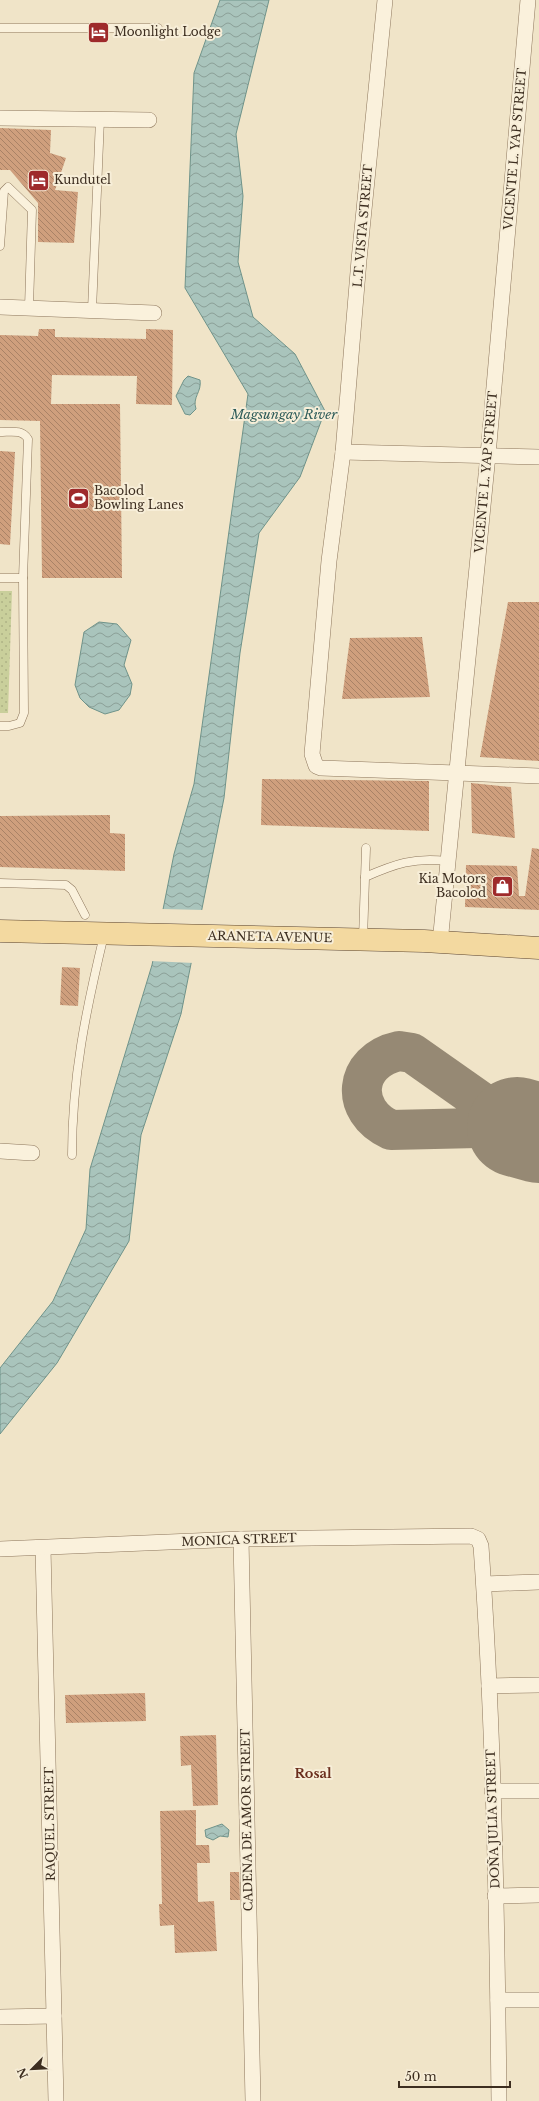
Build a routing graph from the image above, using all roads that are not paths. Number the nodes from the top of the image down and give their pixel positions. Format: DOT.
graph roads {
  1 [pos="385,0"];
  2 [pos="528,0"];
  3 [pos="0,28"];
  4 [pos="158,28"];
  5 [pos="0,118"];
  6 [pos="100,119"];
  7 [pos="149,120"];
  8 [pos="0,246"];
  9 [pos="0,307"];
  10 [pos="29,307"];
  11 [pos="92,310"];
  12 [pos="154,313"];
  13 [pos="0,432"];
  14 [pos="343,452"];
  15 [pos="488,455"];
  16 [pos="539,457"];
  17 [pos="0,578"];
  18 [pos="23,578"];
  19 [pos="0,726"];
  20 [pos="458,774"];
  21 [pos="539,776"];
  22 [pos="366,848"];
  23 [pos="447,861"];
  24 [pos="365,877"];
  25 [pos="0,883"];
  26 [pos="85,915"];
  27 [pos="0,931"];
  28 [pos="104,934"];
  29 [pos="363,940"];
  30 [pos="440,943"];
  31 [pos="539,948"];
  32 [pos="0,1151"];
  33 [pos="32,1153"];
  34 [pos="72,1155"];
  35 [pos="241,1539"];
  36 [pos="478,1539"];
  37 [pos="0,1548"];
  38 [pos="43,1548"];
  39 [pos="539,1582"];
  40 [pos="484,1584"];
  41 [pos="539,1685"];
  42 [pos="489,1686"];
  43 [pos="492,1791"];
  44 [pos="539,1791"];
  45 [pos="539,1895"];
  46 [pos="494,1896"];
  47 [pos="498,2000"];
  48 [pos="539,2000"];
  49 [pos="0,2016"];
  50 [pos="54,2016"];
  51 [pos="56,2101"];
  52 [pos="253,2101"];
  53 [pos="499,2101"];
  1 -- 14 [label="street, L.T. VISTA STREET"];
  2 -- 15 [label="street, VICENTE L. YAP STREET"];
  3 -- 4 [label="lane"];
  5 -- 6 [label="street"];
  6 -- 7 [label="street"];
  6 -- 11 [label="lane"];
  8 -- 10 [label="lane"];
  9 -- 10 [label="street"];
  10 -- 11 [label="street"];
  11 -- 12 [label="street"];
  13 -- 18 [label="lane"];
  14 -- 15 [label="street"];
  14 -- 20 [label="street, L.T. VISTA STREET"];
  15 -- 16 [label="street"];
  15 -- 20 [label="street, VICENTE L. YAP STREET"];
  17 -- 18 [label="lane"];
  18 -- 19 [label="lane"];
  20 -- 21 [label="street, L.T. VISTA STREET"];
  20 -- 23 [label="street, VICENTE L. YAP STREET"];
  22 -- 24 [label="lane"];
  23 -- 24 [label="lane"];
  23 -- 30 [label="street, VICENTE L. YAP STREET"];
  24 -- 29 [label="lane"];
  25 -- 26 [label="lane"];
  27 -- 28 [label="main road, ARANETA AVENUE"];
  28 -- 29 [label="main road, ARANETA AVENUE"];
  28 -- 34 [label="lane"];
  29 -- 30 [label="main road, ARANETA AVENUE"];
  30 -- 31 [label="main road, ARANETA AVENUE"];
  32 -- 33 [label="street"];
  35 -- 36 [label="street, MONICA STREET"];
  35 -- 38 [label="street, MONICA STREET"];
  35 -- 52 [label="street, CADENA DE AMOR STREET"];
  36 -- 40 [label="street, DOÑA JULIA STREET"];
  37 -- 38 [label="street, MONICA STREET"];
  38 -- 50 [label="street, RAQUEL STREET"];
  39 -- 40 [label="street"];
  40 -- 42 [label="street, DOÑA JULIA STREET"];
  41 -- 42 [label="street"];
  42 -- 43 [label="street, DOÑA JULIA STREET"];
  43 -- 44 [label="street"];
  43 -- 46 [label="street, DOÑA JULIA STREET"];
  45 -- 46 [label="street"];
  46 -- 47 [label="street, DOÑA JULIA STREET"];
  47 -- 48 [label="street"];
  47 -- 53 [label="street, DOÑA JULIA STREET"];
  49 -- 50 [label="street"];
  50 -- 51 [label="street, RAQUEL STREET"];
}
